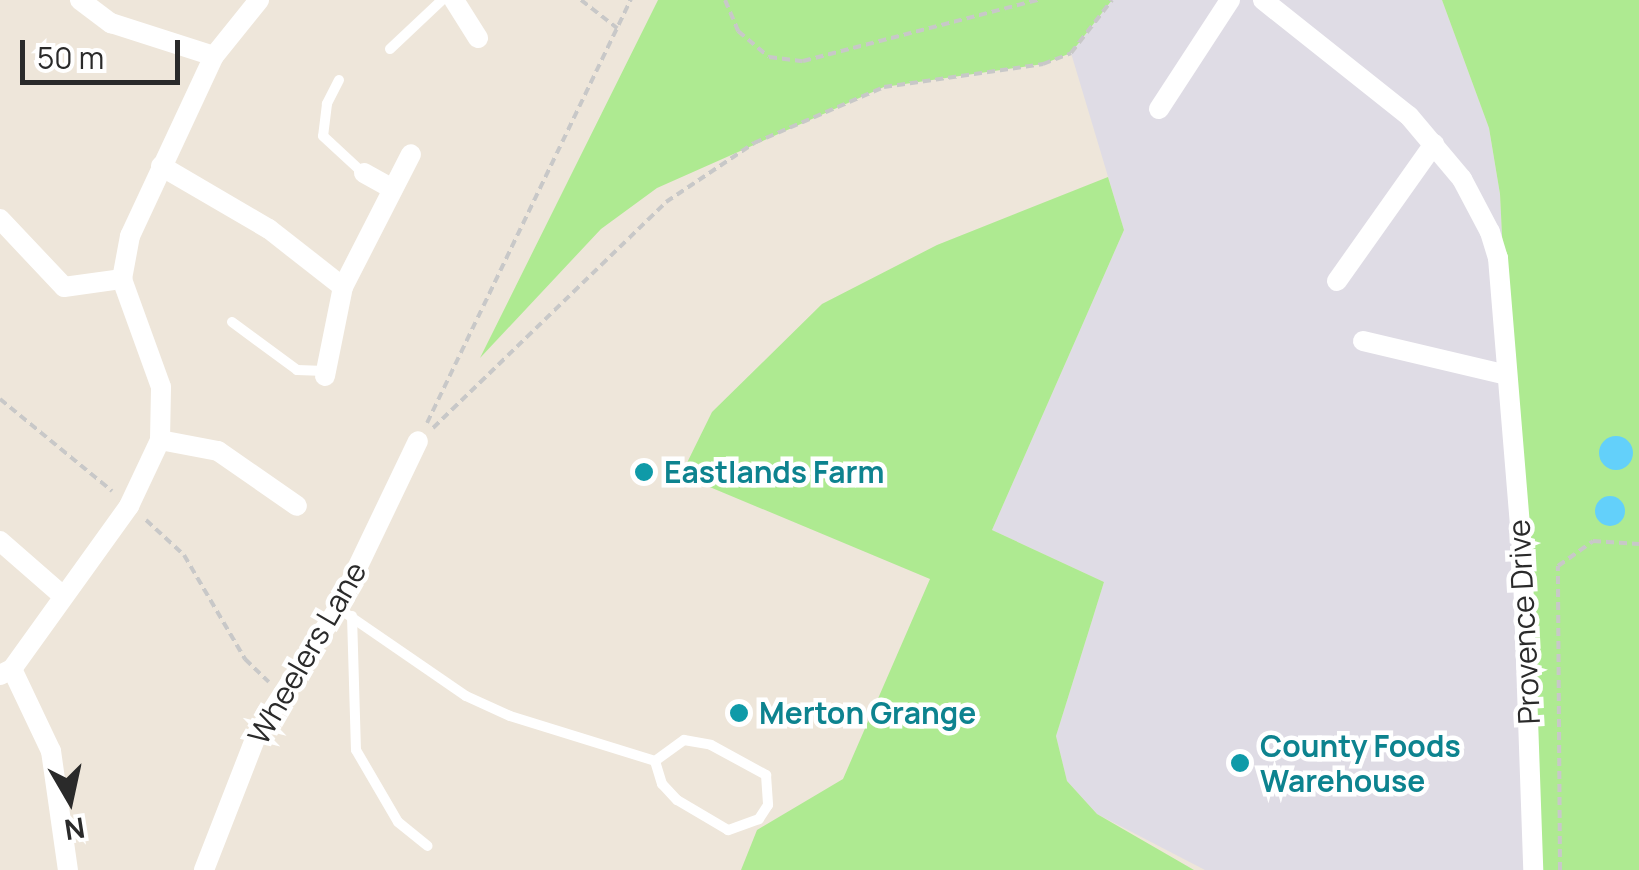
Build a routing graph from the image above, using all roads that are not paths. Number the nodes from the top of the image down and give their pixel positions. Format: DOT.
graph roads {
  1 [pos="80,0"];
  2 [pos="259,0"];
  3 [pos="442,0"];
  4 [pos="454,0"];
  5 [pos="1230,0"];
  6 [pos="1263,0"];
  7 [pos="478,38"];
  8 [pos="390,49"];
  9 [pos="214,56"];
  10 [pos="340,80"];
  11 [pos="1160,110"];
  12 [pos="1434,144"];
  13 [pos="411,154"];
  14 [pos="161,166"];
  15 [pos="364,173"];
  16 [pos="393,188"];
  17 [pos="0,219"];
  18 [pos="122,279"];
  19 [pos="1337,281"];
  20 [pos="342,287"];
  21 [pos="232,322"];
  22 [pos="1363,341"];
  23 [pos="325,374"];
  24 [pos="1507,375"];
  25 [pos="160,440"];
  26 [pos="418,441"];
  27 [pos="297,506"];
  28 [pos="0,541"];
  29 [pos="63,596"];
  30 [pos="345,612"];
  31 [pos="6,672"];
  32 [pos="655,761"];
  33 [pos="428,846"];
  34 [pos="68,870"];
  35 [pos="204,870"];
  36 [pos="1533,870"];
  1 -- 9 [label="street"];
  2 -- 9 [label="street"];
  3 -- 8 [label="lane"];
  4 -- 7 [label="street"];
  5 -- 11 [label="street"];
  6 -- 12 [label="street, Provence Drive"];
  9 -- 14 [label="street"];
  10 -- 15 [label="lane"];
  12 -- 19 [label="street"];
  12 -- 24 [label="street, Provence Drive"];
  13 -- 16 [label="street"];
  14 -- 18 [label="street"];
  14 -- 20 [label="street"];
  15 -- 16 [label="street"];
  16 -- 20 [label="street"];
  17 -- 18 [label="street"];
  18 -- 25 [label="street"];
  20 -- 23 [label="street"];
  21 -- 23 [label="lane"];
  22 -- 24 [label="street"];
  24 -- 36 [label="street, Provence Drive"];
  25 -- 27 [label="street"];
  25 -- 29 [label="street"];
  26 -- 30 [label="street, Wheelers Lane"];
  28 -- 29 [label="street"];
  29 -- 31 [label="street"];
  30 -- 32 [label="lane"];
  30 -- 33 [label="lane"];
  30 -- 35 [label="street, Wheelers Lane"];
  31 -- 34 [label="street"];
  32 -- 32 [label="lane"];
}
